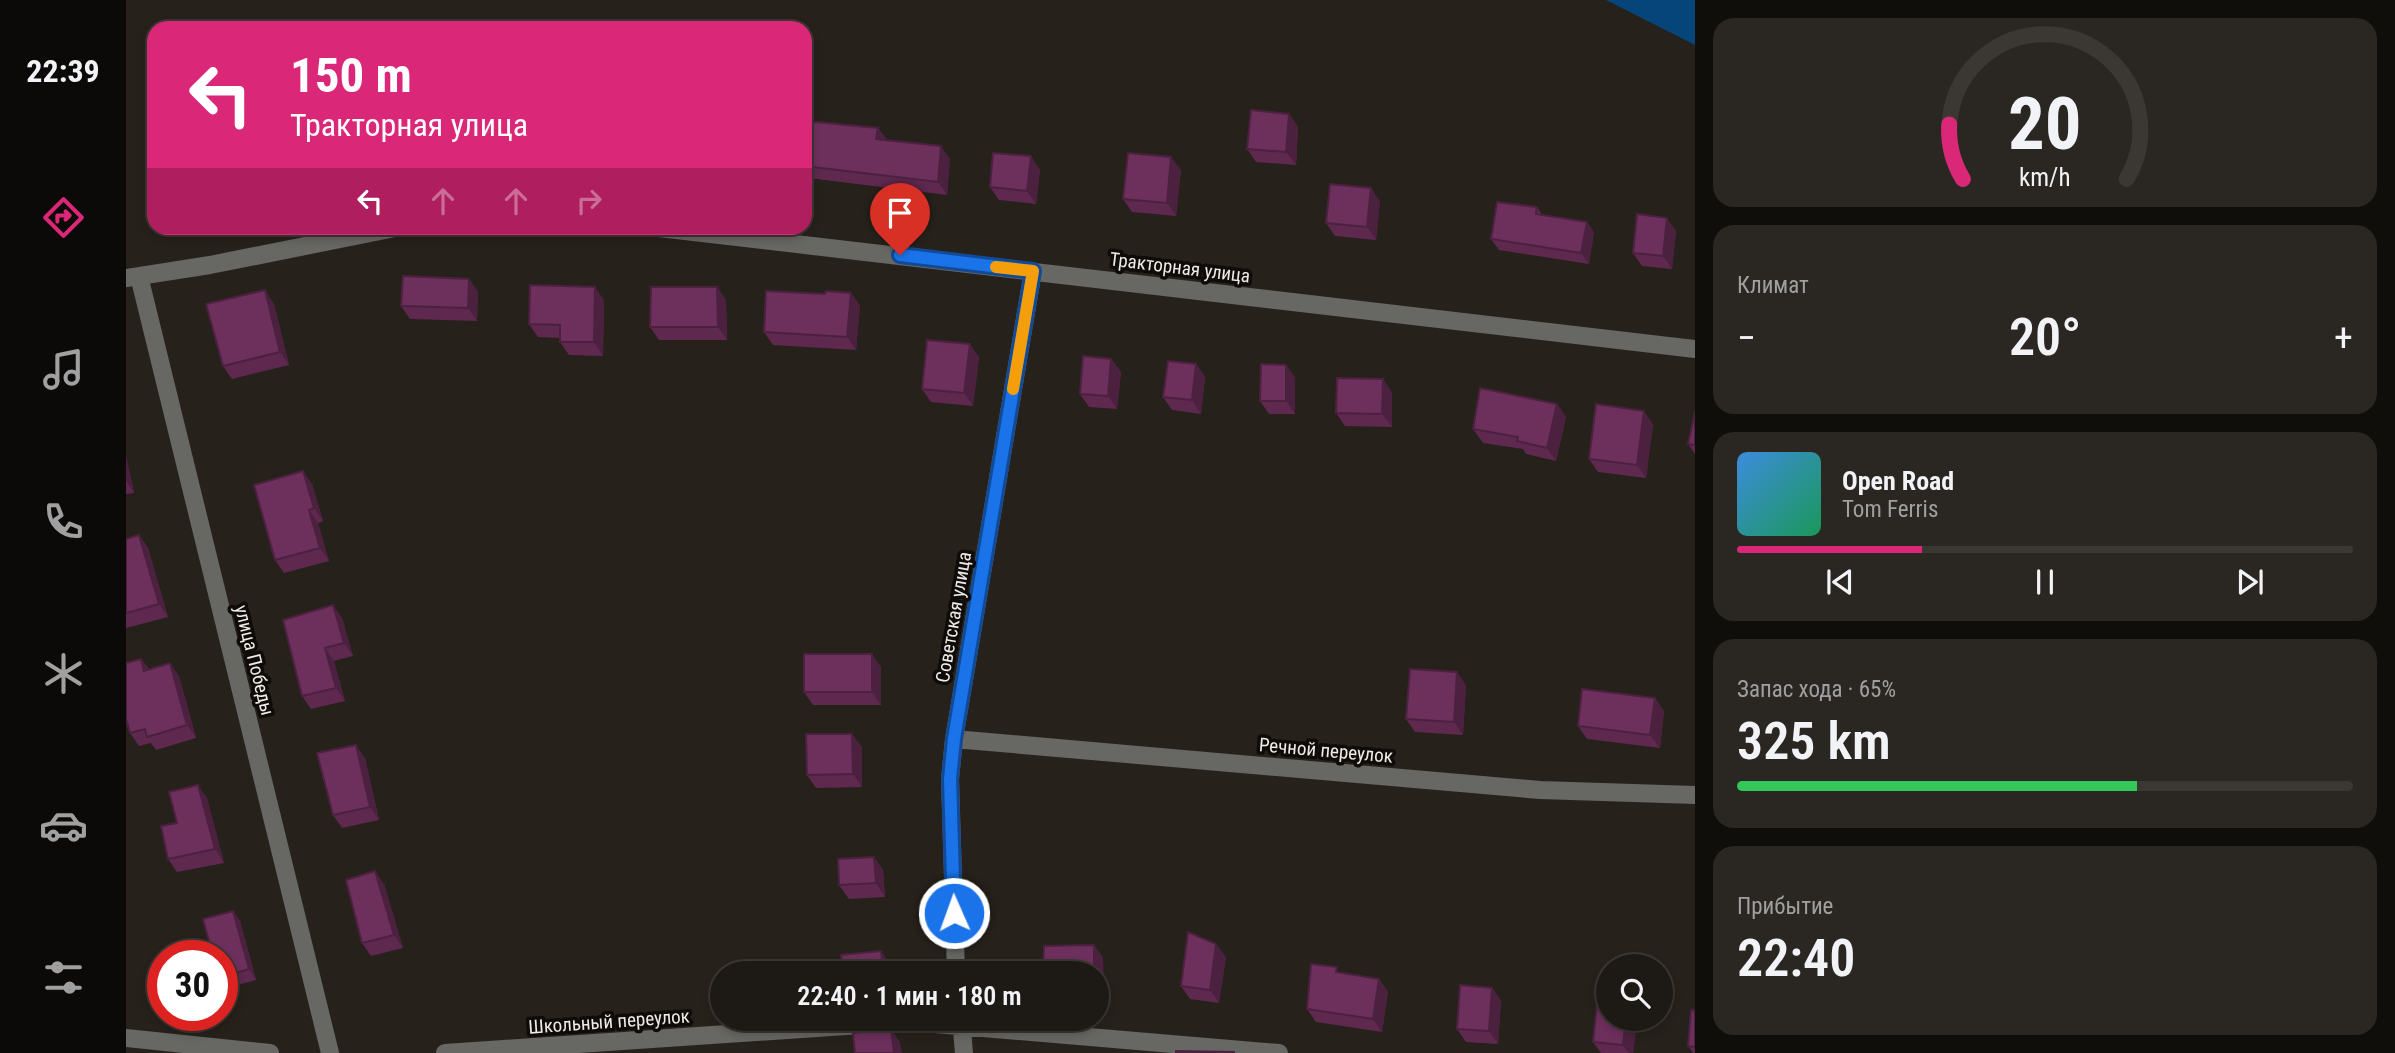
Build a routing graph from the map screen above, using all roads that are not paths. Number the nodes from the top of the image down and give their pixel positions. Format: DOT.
graph roads {
  1 [pos="358,235"];
  2 [pos="720,235"];
  3 [pos="1033,271"];
  4 [pos="133,277"];
  5 [pos="1695,349"];
  6 [pos="954,739"];
  7 [pos="1695,795"];
  8 [pos="956,961"];
  9 [pos="771,1031"];
  10 [pos="962,1031"];
  11 [pos="1053,1031"];
  12 [pos="126,1038"];
  13 [pos="270,1053"];
  14 [pos="330,1053"];
  15 [pos="445,1053"];
  16 [pos="964,1053"];
  17 [pos="1279,1053"];
  1 -- 4 [label="street"];
  2 -- 3 [label="street, Тракторная улица"];
  3 -- 5 [label="street, Тракторная улица"];
  3 -- 6 [label="street, Советская улица"];
  4 -- 14 [label="street, улица Победы"];
  6 -- 7 [label="street, Речной переулок"];
  6 -- 8 [label="street, Советская улица"];
  9 -- 15 [label="street, Школьный переулок"];
  10 -- 16 [label="street"];
  11 -- 17 [label="street, Школьный переулок"];
  12 -- 13 [label="street"];
}
